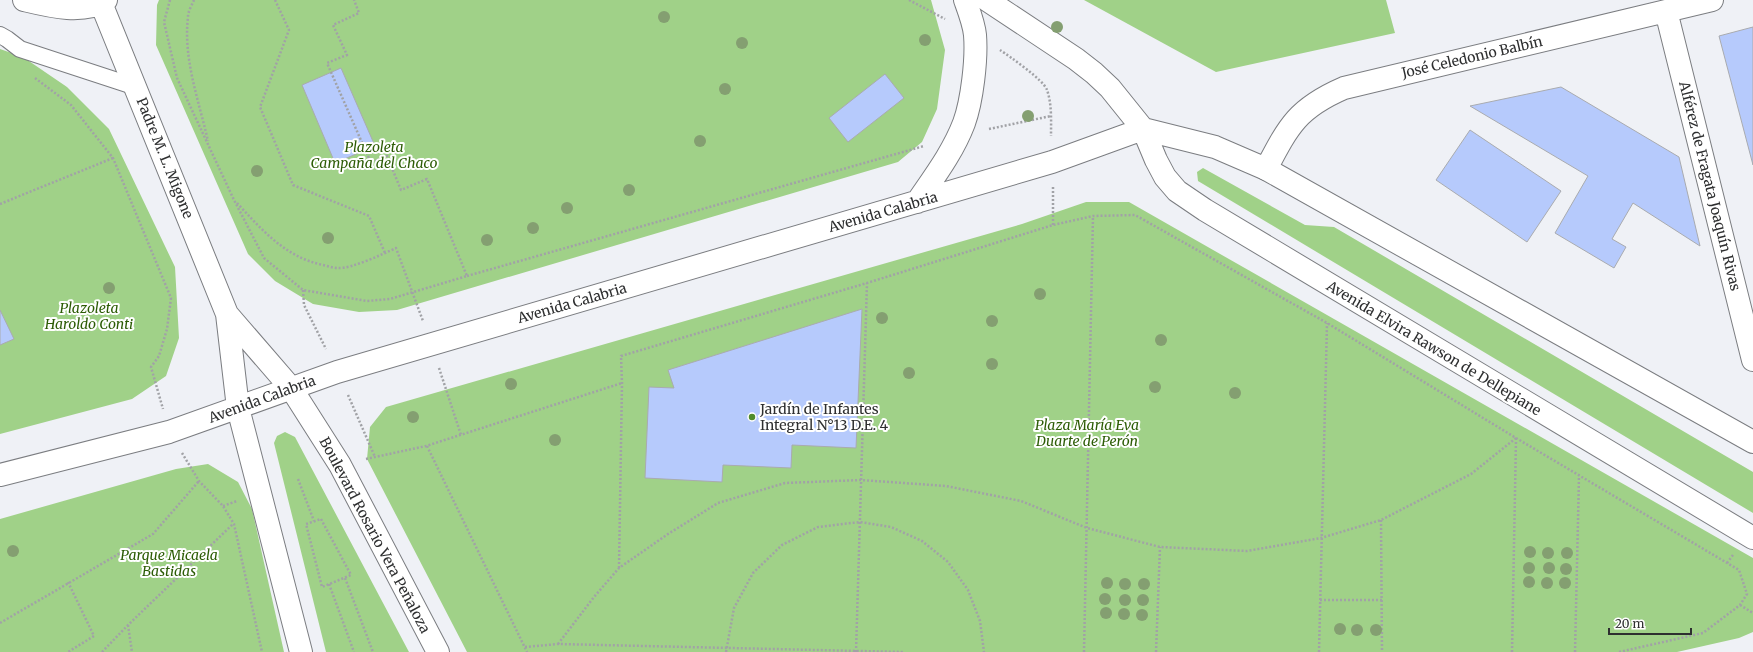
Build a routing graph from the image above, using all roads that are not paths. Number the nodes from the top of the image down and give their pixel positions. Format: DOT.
graph roads {
  1 [pos="24,0"];
  2 [pos="965,0"];
  3 [pos="987,0"];
  4 [pos="1712,0"];
  5 [pos="104,2"];
  6 [pos="1666,11"];
  7 [pos="0,36"];
  8 [pos="136,87"];
  9 [pos="1143,129"];
  10 [pos="1266,169"];
  11 [pos="917,202"];
  12 [pos="227,314"];
  13 [pos="1753,360"];
  14 [pos="291,388"];
  15 [pos="238,408"];
  16 [pos="1753,442"];
  17 [pos="0,475"];
  18 [pos="1753,538"];
  19 [pos="301,652"];
  20 [pos="438,652"];
  1 -- 5 [label="main road"];
  2 -- 11 [label="main road"];
  3 -- 9 [label="main road, Avenida Elvira Rawson de Dellepiane"];
  4 -- 6 [label="main road, José Celedonio Balbín"];
  5 -- 8 [label="main road, Padre M. L. Migone"];
  6 -- 10 [label="main road, José Celedonio Balbín"];
  6 -- 13 [label="main road, Alférez de Fragata Joaquín Rivas"];
  7 -- 8 [label="lane"];
  8 -- 12 [label="main road, Padre M. L. Migone"];
  9 -- 10 [label="main road"];
  9 -- 11 [label="main road, Avenida Calabria"];
  9 -- 18 [label="main road, Avenida Elvira Rawson de Dellepiane"];
  10 -- 16 [label="main road"];
  11 -- 14 [label="main road, Avenida Calabria"];
  12 -- 14 [label="main road, Boulevard Rosario Vera Peñaloza"];
  12 -- 15 [label="main road"];
  14 -- 15 [label="main road, Avenida Calabria"];
  14 -- 20 [label="main road, Boulevard Rosario Vera Peñaloza"];
  15 -- 17 [label="main road, Avenida Calabria"];
  15 -- 19 [label="main road"];
}
